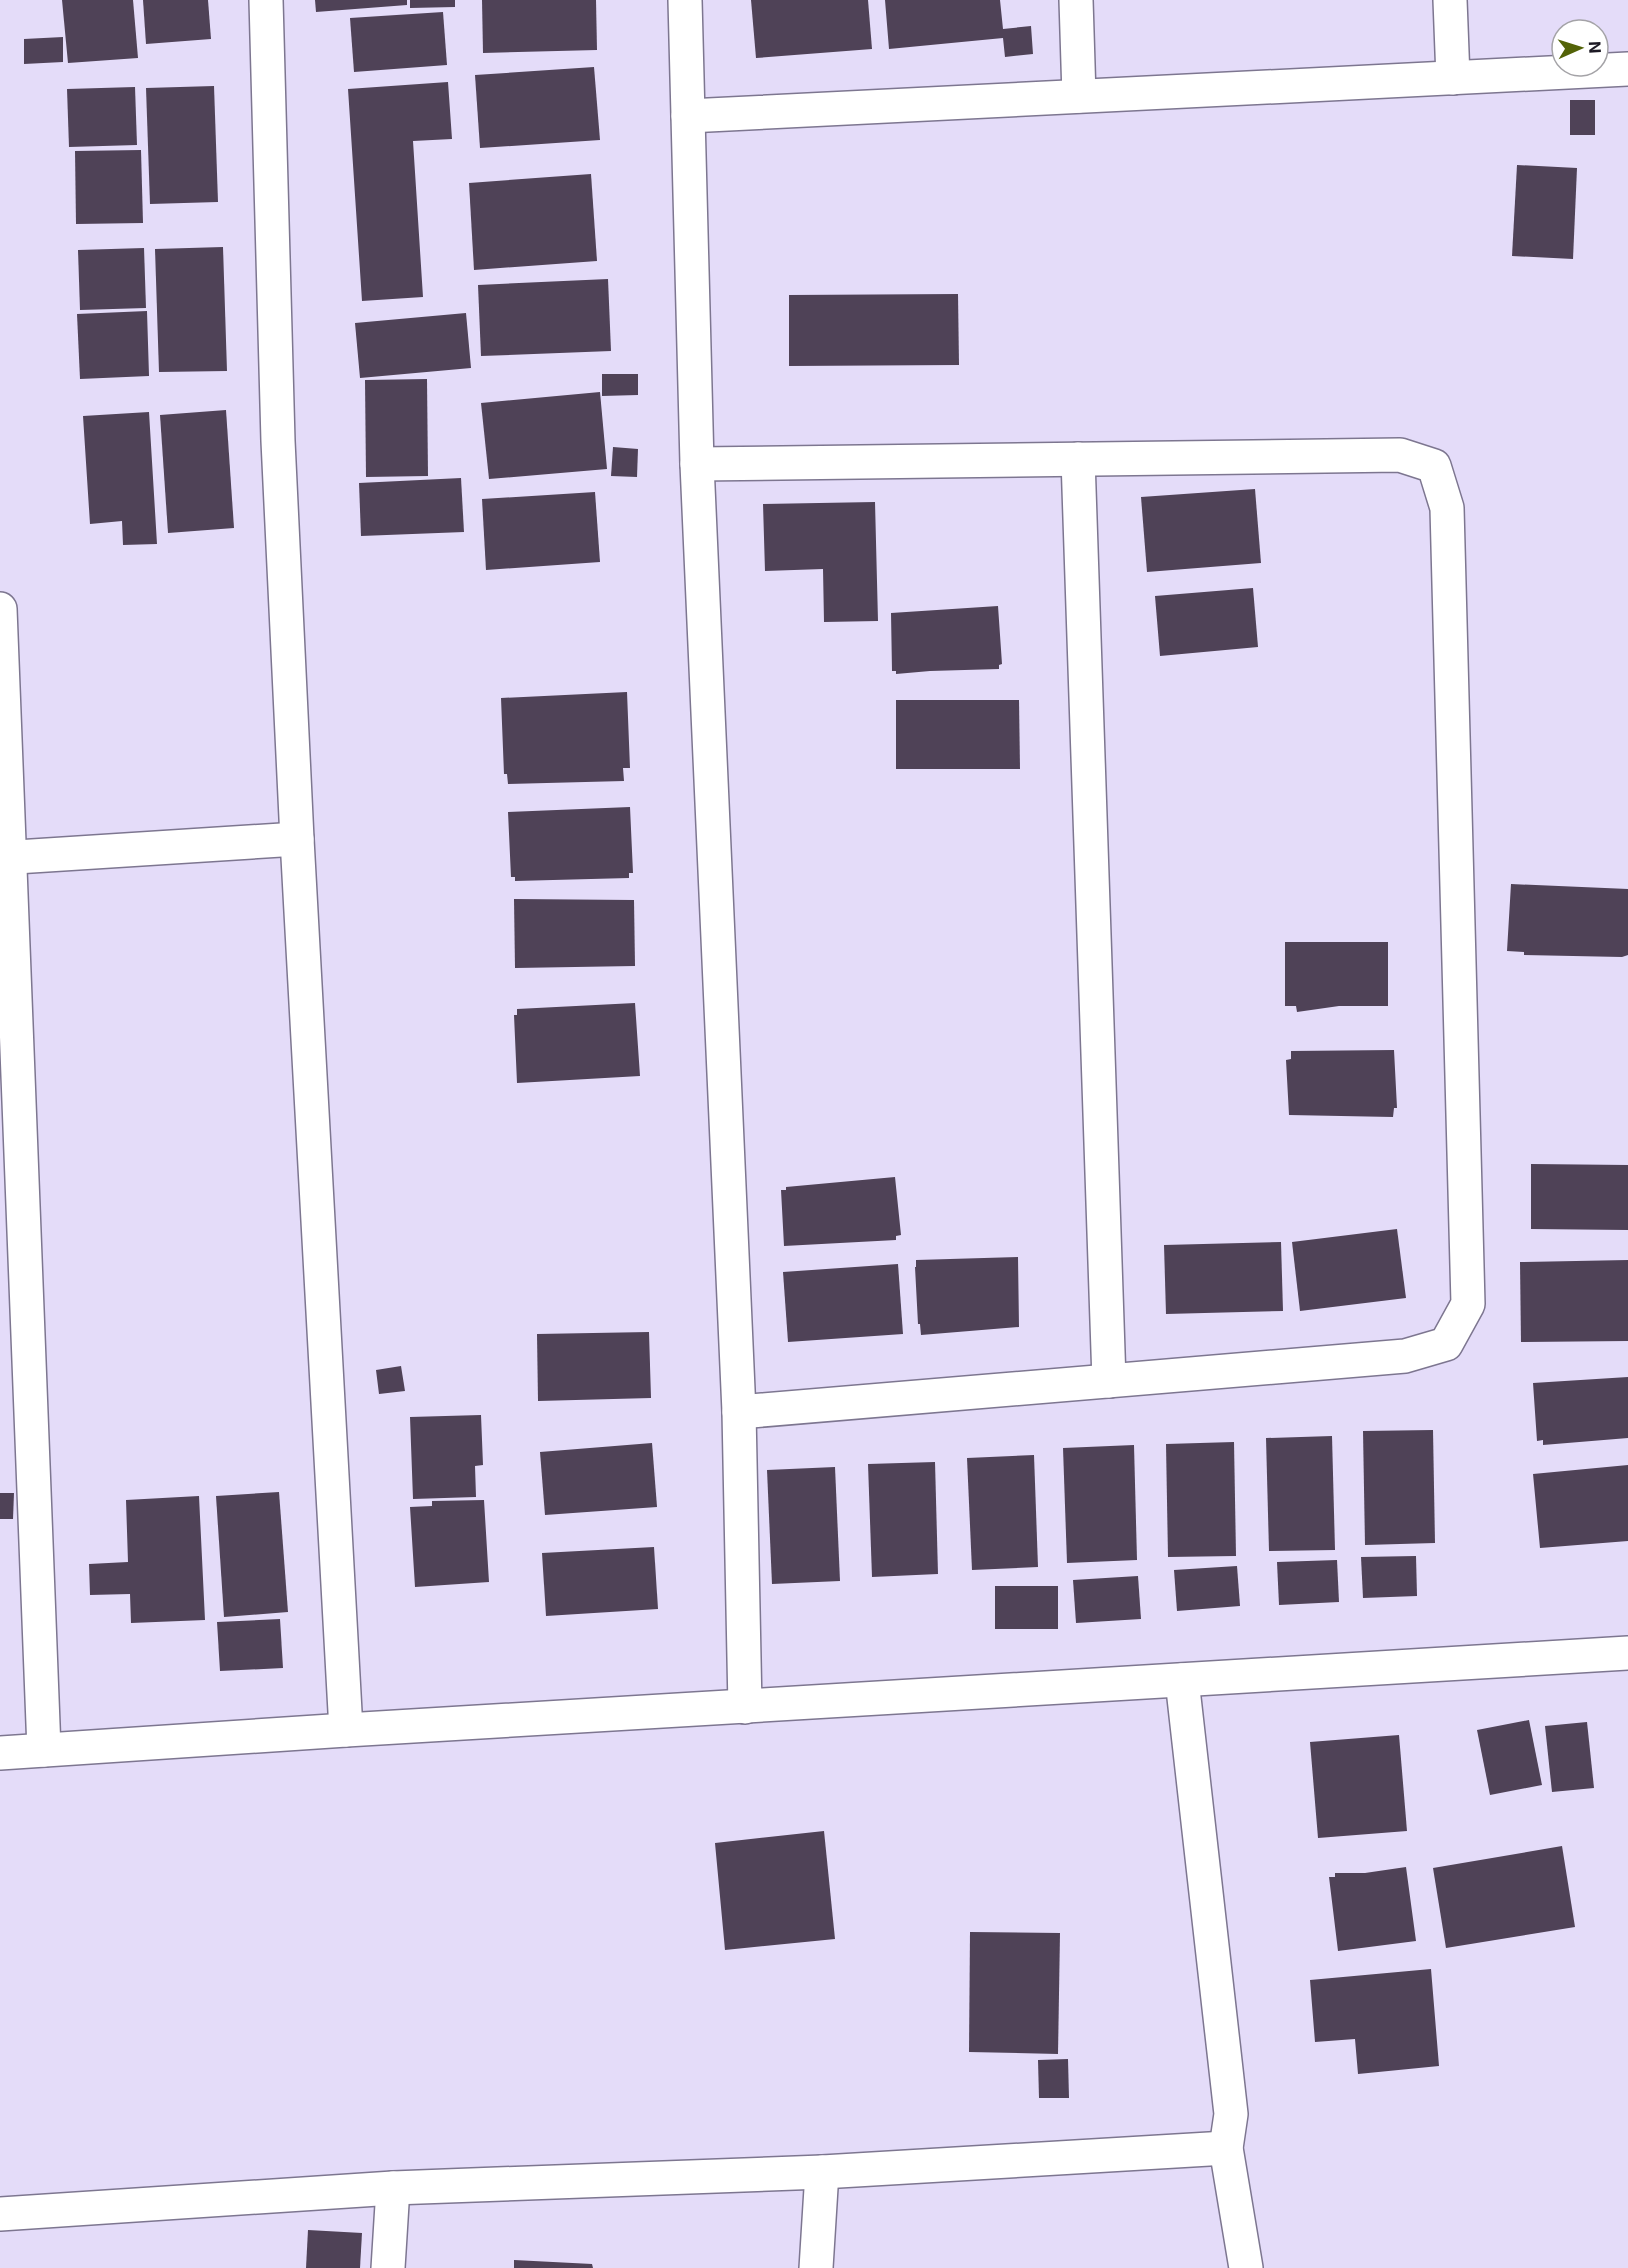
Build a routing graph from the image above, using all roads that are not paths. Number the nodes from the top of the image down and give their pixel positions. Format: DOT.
graph roads {
  1 [pos="266,0"];
  2 [pos="685,0"];
  3 [pos="1076,0"];
  4 [pos="1450,0"];
  5 [pos="1628,69"];
  6 [pos="1453,78"];
  7 [pos="1079,96"];
  8 [pos="688,116"];
  9 [pos="1078,459"];
  10 [pos="697,464"];
  11 [pos="0,609"];
  12 [pos="297,839"];
  13 [pos="5,858"];
  14 [pos="1109,1381"];
  15 [pos="739,1413"];
  16 [pos="1628,1653"];
  17 [pos="1182,1680"];
  18 [pos="745,1707"];
  19 [pos="346,1730"];
  20 [pos="44,1750"];
  21 [pos="0,1753"];
  22 [pos="1226,2148"];
  23 [pos="822,2172"];
  24 [pos="393,2188"];
  25 [pos="0,2214"];
  26 [pos="388,2268"];
  27 [pos="816,2268"];
  28 [pos="1246,2268"];
  1 -- 12 [label="street"];
  2 -- 8 [label="street"];
  3 -- 7 [label="street"];
  4 -- 6 [label="street"];
  5 -- 6 [label="street"];
  6 -- 7 [label="street"];
  7 -- 8 [label="street"];
  8 -- 10 [label="street"];
  9 -- 10 [label="street"];
  9 -- 14 [label="street"];
  9 -- 14 [label="street"];
  10 -- 15 [label="street"];
  11 -- 13 [label="street"];
  12 -- 13 [label="street"];
  12 -- 19 [label="street"];
  13 -- 20 [label="street"];
  14 -- 15 [label="street"];
  15 -- 18 [label="street"];
  16 -- 17 [label="street"];
  17 -- 18 [label="street"];
  17 -- 22 [label="street"];
  18 -- 19 [label="street"];
  19 -- 20 [label="street"];
  20 -- 21 [label="street"];
  22 -- 23 [label="street"];
  22 -- 28 [label="street"];
  23 -- 24 [label="street"];
  23 -- 27 [label="street"];
  24 -- 25 [label="street"];
  24 -- 26 [label="street"];
}
